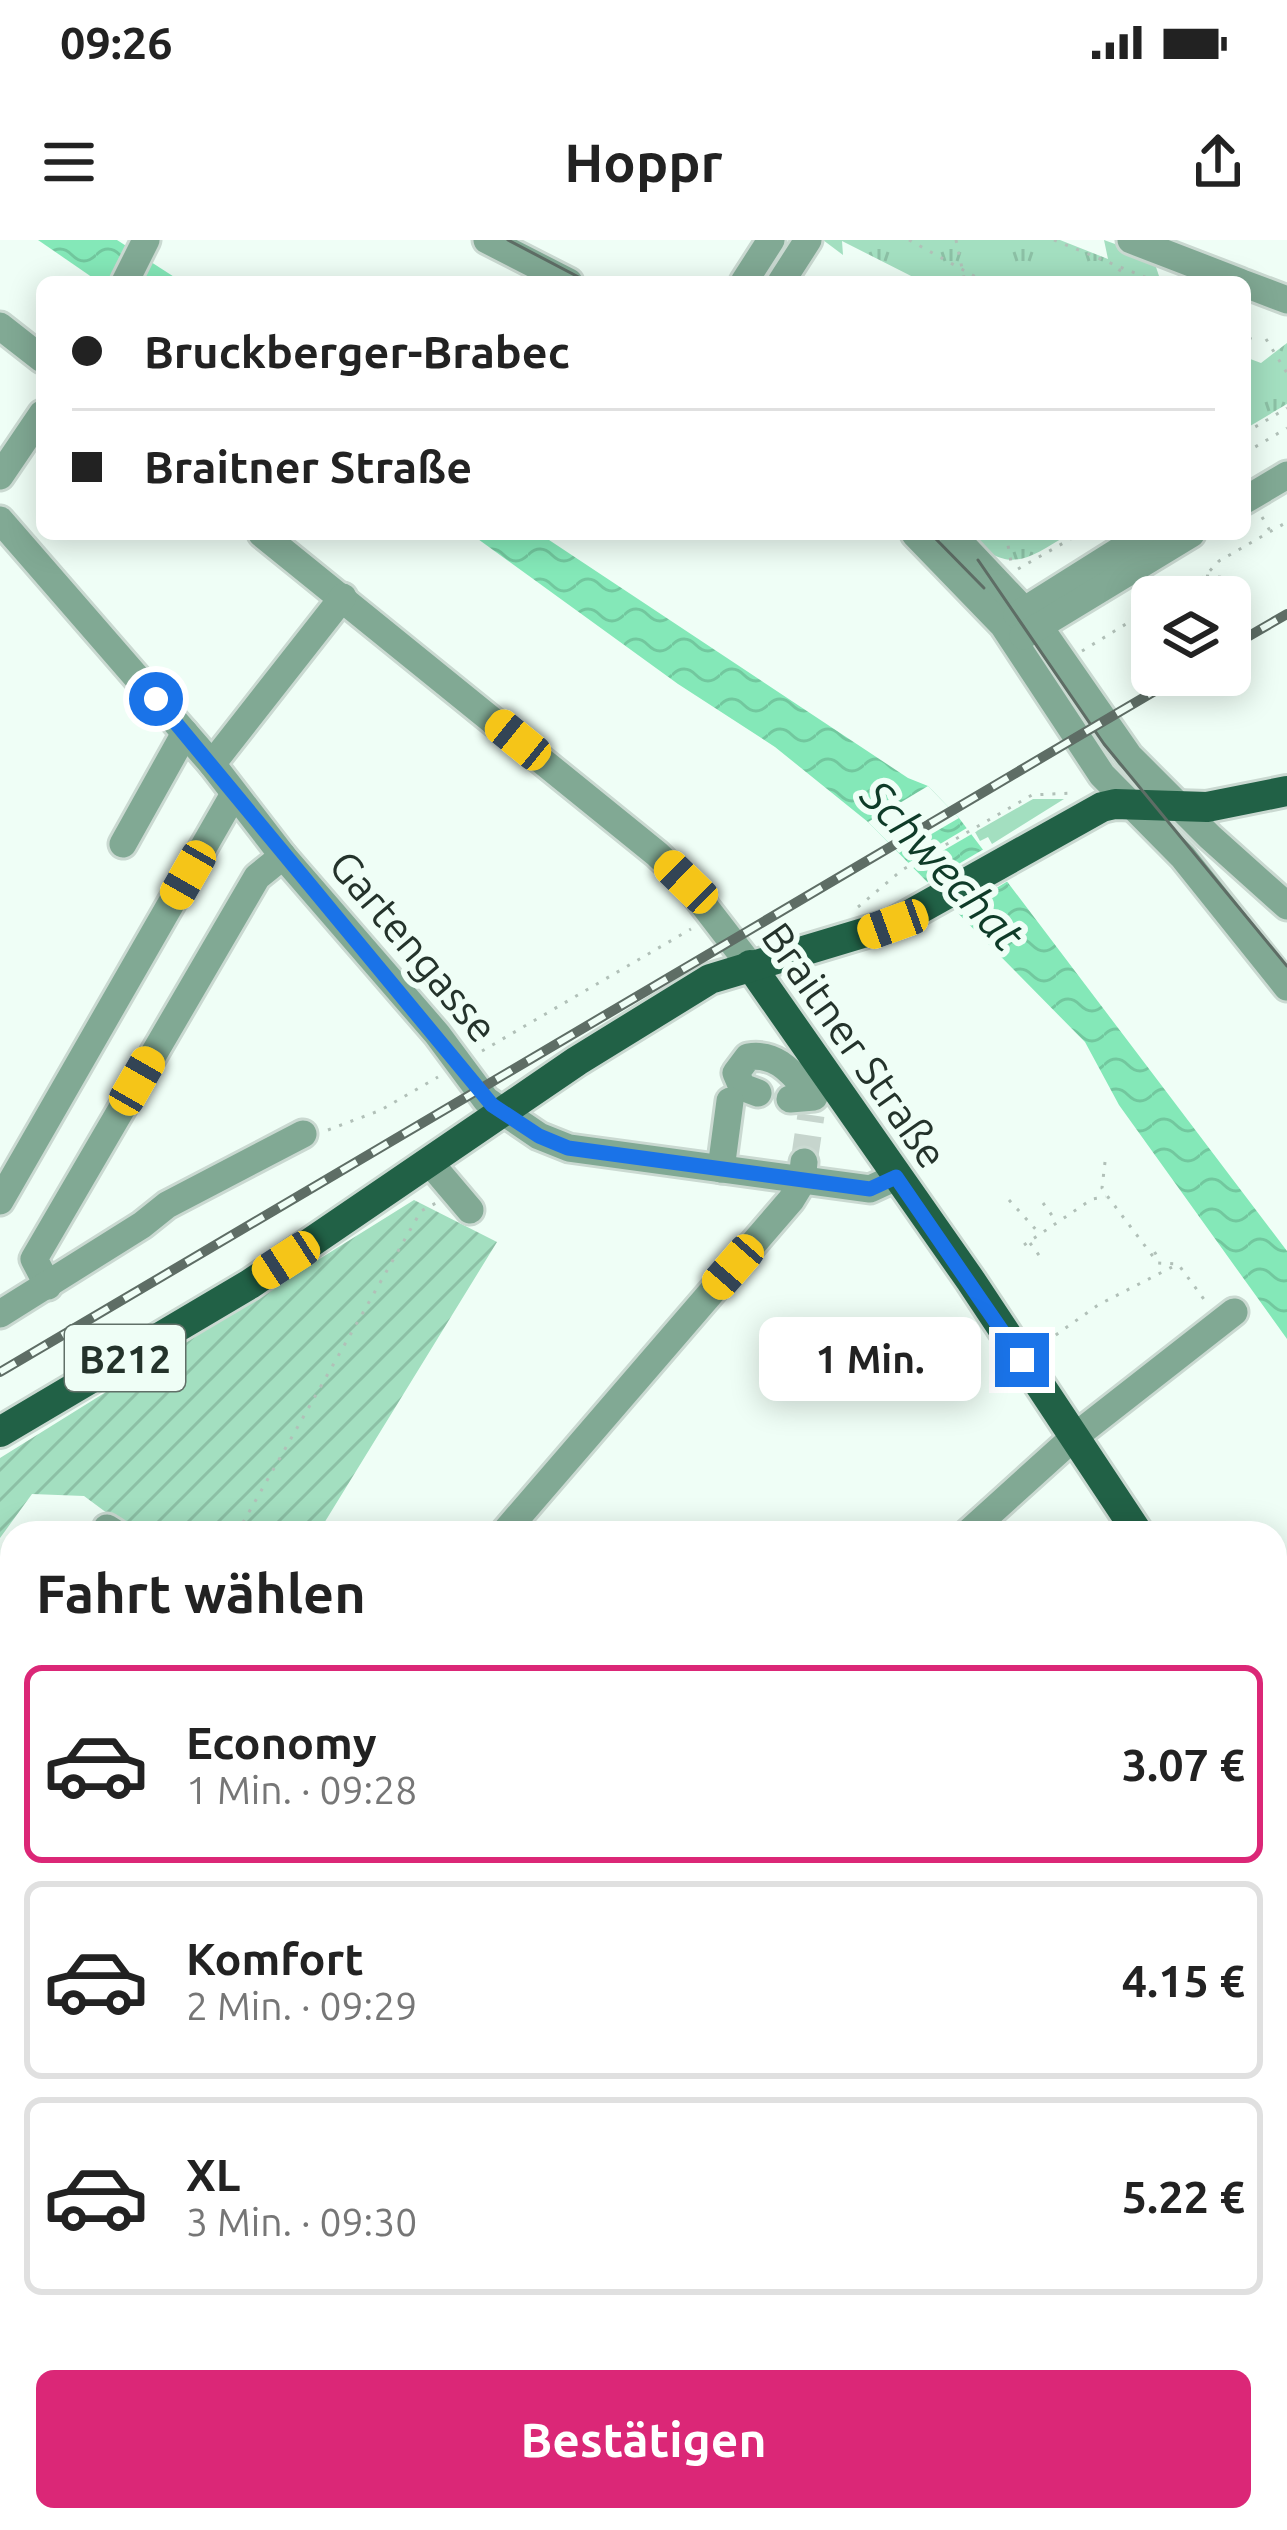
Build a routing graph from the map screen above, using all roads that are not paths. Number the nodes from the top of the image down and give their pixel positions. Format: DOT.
graph roads {
  1 [pos="146,240"];
  2 [pos="488,240"];
  3 [pos="771,240"];
  4 [pos="808,240"];
  5 [pos="1130,248"];
  6 [pos="128,276"];
  7 [pos="557,276"];
  8 [pos="748,276"];
  9 [pos="785,276"];
  10 [pos="1220,276"];
  11 [pos="1251,286"];
  12 [pos="1287,300"];
  13 [pos="0,326"];
  14 [pos="36,354"];
  15 [pos="36,423"];
  16 [pos="1287,454"];
  17 [pos="1251,475"];
  18 [pos="1287,475"];
  19 [pos="0,476"];
  20 [pos="1251,496"];
  21 [pos="0,520"];
  22 [pos="270,540"];
  23 [pos="922,540"];
  24 [pos="958,540"];
  25 [pos="1138,540"];
  26 [pos="1180,540"];
  27 [pos="343,597"];
  28 [pos="1020,625"];
  29 [pos="185,733"];
  30 [pos="212,764"];
  31 [pos="1287,790"];
  32 [pos="235,794"];
  33 [pos="1132,804"];
  34 [pos="1178,806"];
  35 [pos="123,844"];
  36 [pos="283,856"];
  37 [pos="1287,906"];
  38 [pos="750,965"];
  39 [pos="1287,987"];
  40 [pos="758,1094"];
  41 [pos="812,1099"];
  42 [pos="730,1101"];
  43 [pos="504,1113"];
  44 [pos="303,1134"];
  45 [pos="431,1164"];
  46 [pos="721,1169"];
  47 [pos="803,1172"];
  48 [pos="896,1177"];
  49 [pos="0,1201"];
  50 [pos="461,1202"];
  51 [pos="48,1286"];
  52 [pos="0,1314"];
  53 [pos="1228,1317"];
  54 [pos="0,1432"];
  55 [pos="1073,1438"];
  56 [pos="514,1521"];
  57 [pos="981,1521"];
  58 [pos="1130,1521"];
  1 -- 6 [label="street"];
  2 -- 7 [label="street"];
  3 -- 8 [label="street"];
  4 -- 9 [label="street"];
  5 -- 10 [label="street"];
  11 -- 12 [label="street"];
  13 -- 14 [label="street"];
  15 -- 19 [label="street"];
  16 -- 17 [label="street"];
  18 -- 20 [label="street"];
  21 -- 29 [label="street, Gartengasse"];
  22 -- 27 [label="street, Braitner Straße"];
  23 -- 28 [label="street"];
  24 -- 28 [label="street"];
  25 -- 28 [label="street"];
  26 -- 28 [label="street"];
  27 -- 30 [label="street"];
  27 -- 38 [label="street, Braitner Straße"];
  28 -- 33 [label="street"];
  28 -- 34 [label="street"];
  29 -- 30 [label="street, Gartengasse"];
  29 -- 35 [label="street"];
  30 -- 32 [label="street, Gartengasse"];
  31 -- 34 [label="main road, B212"];
  32 -- 36 [label="street, Gartengasse"];
  32 -- 49 [label="street"];
  33 -- 34 [label="main road, B212"];
  33 -- 38 [label="main road, B212"];
  33 -- 39 [label="street"];
  34 -- 37 [label="street"];
  36 -- 43 [label="street, Gartengasse"];
  36 -- 51 [label="street"];
  38 -- 41 [label="main road, Braitner Straße"];
  38 -- 43 [label="main road, B212"];
  40 -- 41 [label="street"];
  41 -- 48 [label="main road, Braitner Straße"];
  42 -- 46 [label="street"];
  43 -- 45 [label="main road, B212"];
  43 -- 46 [label="street, Gartengasse"];
  44 -- 51 [label="street"];
  45 -- 50 [label="street"];
  45 -- 54 [label="main road, B212"];
  46 -- 47 [label="street, Gartengasse"];
  47 -- 48 [label="street, Gartengasse"];
  47 -- 56 [label="street"];
  48 -- 55 [label="main road, Braitner Straße"];
  51 -- 52 [label="street"];
  53 -- 55 [label="street"];
  55 -- 57 [label="street"];
  55 -- 58 [label="main road, Braitner Straße"];
}
